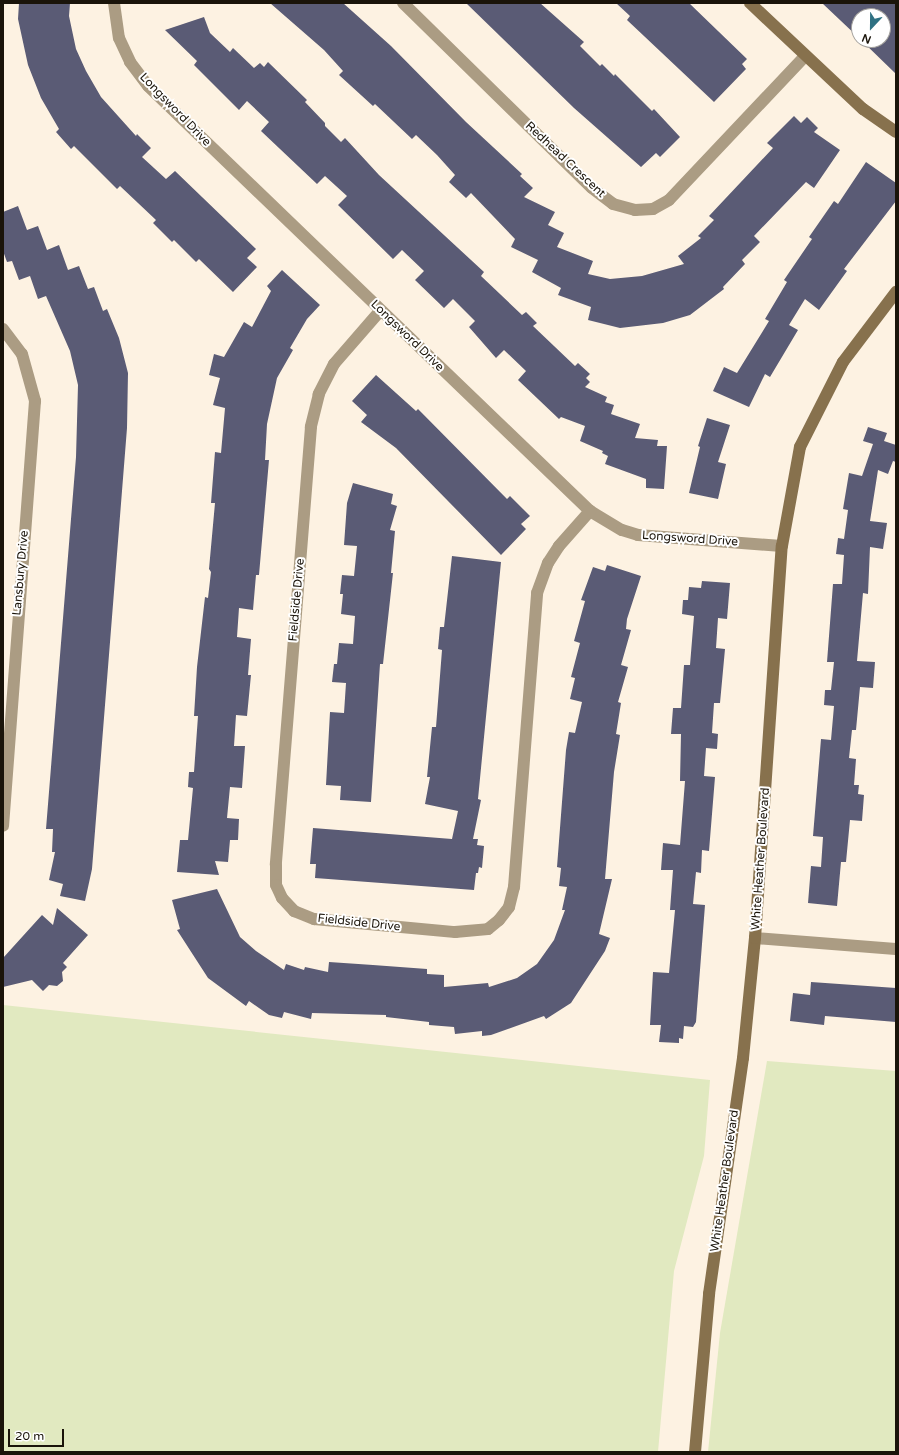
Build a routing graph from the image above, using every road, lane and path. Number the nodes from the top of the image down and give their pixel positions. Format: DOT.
graph roads {
  1 [pos="114,3"];
  2 [pos="403,3"];
  3 [pos="750,3"];
  4 [pos="805,56"];
  5 [pos="896,132"];
  6 [pos="894,298"];
  7 [pos="380,311"];
  8 [pos="3,329"];
  9 [pos="590,511"];
  10 [pos="782,546"];
  11 [pos="8,668"];
  12 [pos="3,826"];
  13 [pos="755,938"];
  14 [pos="896,949"];
  15 [pos="695,1452"];
  1 -- 7 [label="street, Longsword Drive"];
  2 -- 4 [label="street, Redhead Crescent"];
  3 -- 4 [label="street"];
  4 -- 5 [label="street"];
  6 -- 10 [label="street, White Heather Boulevard"];
  7 -- 9 [label="street, Longsword Drive"];
  7 -- 9 [label="street, Fieldside Drive"];
  8 -- 11 [label="street, Lansbury Drive"];
  9 -- 10 [label="street, Longsword Drive"];
  10 -- 13 [label="street, White Heather Boulevard"];
  11 -- 12 [label="street, Lansbury Drive"];
  13 -- 14 [label="street"];
  13 -- 15 [label="street, White Heather Boulevard"];
}
